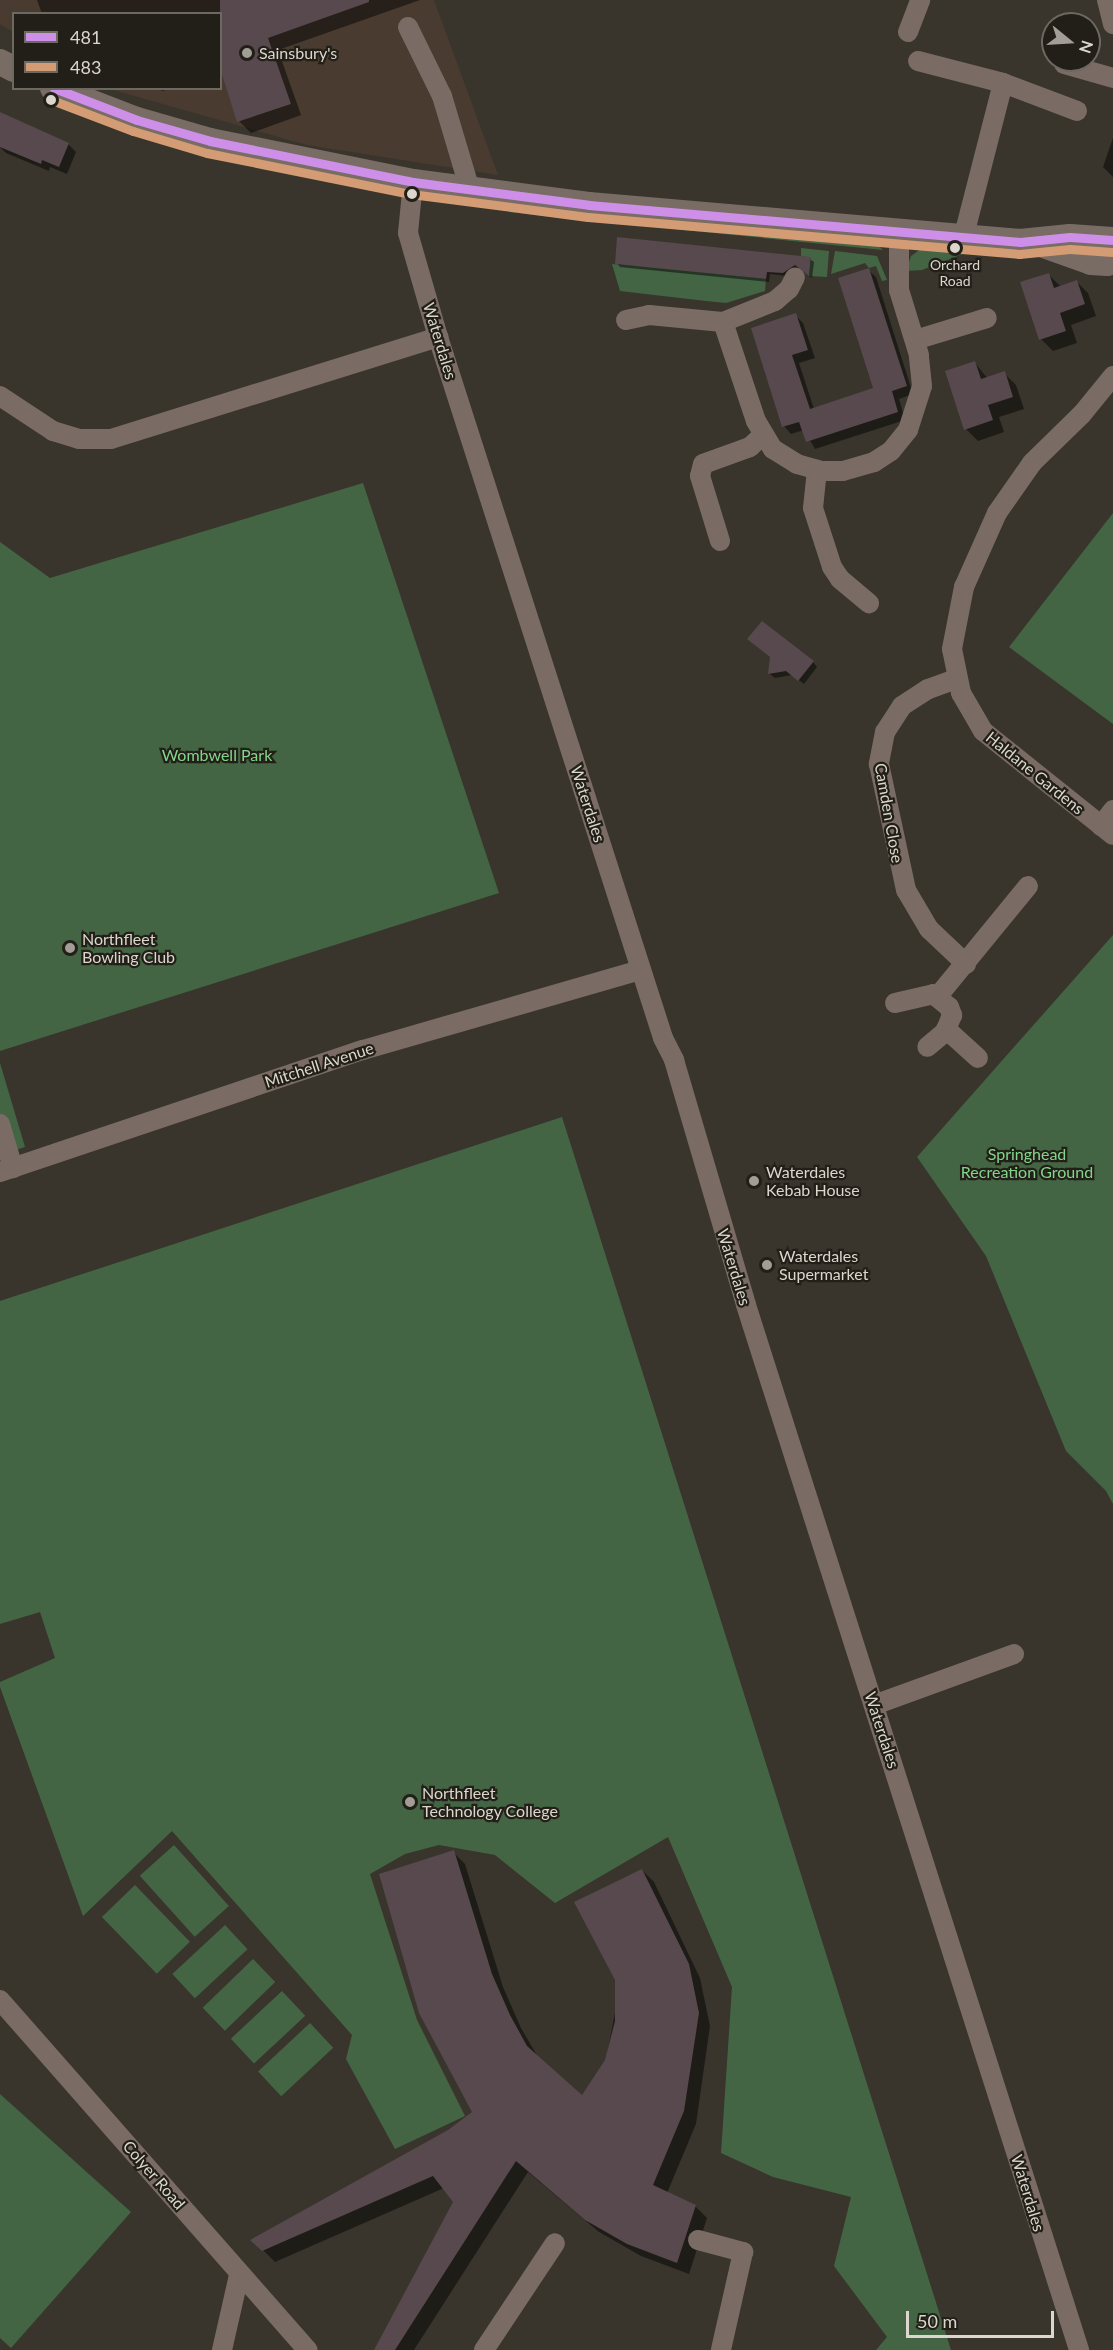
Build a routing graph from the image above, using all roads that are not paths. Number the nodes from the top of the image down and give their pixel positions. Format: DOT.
graph roads {
  1 [pos="920,0"];
  2 [pos="1107,0"];
  3 [pos="1113,24"];
  4 [pos="408,27"];
  5 [pos="908,32"];
  6 [pos="918,61"];
  7 [pos="1092,72"];
  8 [pos="1113,78"];
  9 [pos="1003,83"];
  10 [pos="59,90"];
  11 [pos="1077,111"];
  12 [pos="413,182"];
  13 [pos="470,190"];
  14 [pos="899,229"];
  15 [pos="963,235"];
  16 [pos="1113,240"];
  17 [pos="1038,243"];
  18 [pos="1113,258"];
  19 [pos="795,277"];
  20 [pos="987,318"];
  21 [pos="626,320"];
  22 [pos="723,322"];
  23 [pos="438,337"];
  24 [pos="915,340"];
  25 [pos="1113,376"];
  26 [pos="0,396"];
  27 [pos="762,436"];
  28 [pos="817,470"];
  29 [pos="720,541"];
  30 [pos="869,603"];
  31 [pos="956,679"];
  32 [pos="1113,810"];
  33 [pos="1107,830"];
  34 [pos="1028,886"];
  35 [pos="966,964"];
  36 [pos="641,970"];
  37 [pos="938,996"];
  38 [pos="895,1004"];
  39 [pos="946,1029"];
  40 [pos="927,1047"];
  41 [pos="978,1058"];
  42 [pos="0,1124"];
  43 [pos="6,1170"];
  44 [pos="1014,1654"];
  45 [pos="873,1704"];
  46 [pos="0,2000"];
  47 [pos="698,2240"];
  48 [pos="555,2243"];
  49 [pos="239,2275"];
  50 [pos="222,2350"];
  51 [pos="308,2350"];
  52 [pos="484,2350"];
  53 [pos="721,2350"];
  54 [pos="1078,2350"];
  1 -- 5 [label="street"];
  2 -- 3 [label="street"];
  4 -- 13 [label="street"];
  6 -- 9 [label="street"];
  7 -- 8 [label="street"];
  9 -- 11 [label="street"];
  9 -- 15 [label="street"];
  10 -- 12 [label="main road"];
  12 -- 13 [label="main road"];
  12 -- 23 [label="street, Waterdales"];
  13 -- 14 [label="main road"];
  14 -- 15 [label="main road"];
  14 -- 24 [label="street"];
  15 -- 17 [label="main road"];
  16 -- 17 [label="main road"];
  17 -- 18 [label="main road"];
  19 -- 22 [label="street"];
  20 -- 24 [label="street"];
  21 -- 22 [label="street"];
  22 -- 27 [label="street"];
  23 -- 26 [label="street"];
  23 -- 36 [label="street, Waterdales"];
  24 -- 28 [label="street"];
  25 -- 31 [label="street, Haldane Gardens"];
  27 -- 28 [label="street"];
  27 -- 29 [label="street"];
  28 -- 30 [label="street"];
  31 -- 33 [label="street, Haldane Gardens"];
  31 -- 35 [label="street, Camden Close"];
  32 -- 33 [label="street, Haldane Gardens"];
  34 -- 35 [label="street"];
  35 -- 37 [label="street"];
  36 -- 43 [label="street, Mitchell Avenue"];
  36 -- 45 [label="street, Waterdales"];
  37 -- 38 [label="street"];
  37 -- 39 [label="street"];
  39 -- 40 [label="street"];
  39 -- 41 [label="street"];
  42 -- 43 [label="street"];
  44 -- 45 [label="street"];
  45 -- 54 [label="street, Waterdales"];
  46 -- 49 [label="street, Colyer Road"];
  47 -- 53 [label="street"];
  48 -- 52 [label="street"];
  49 -- 50 [label="street"];
  49 -- 51 [label="street, Colyer Road"];
}
